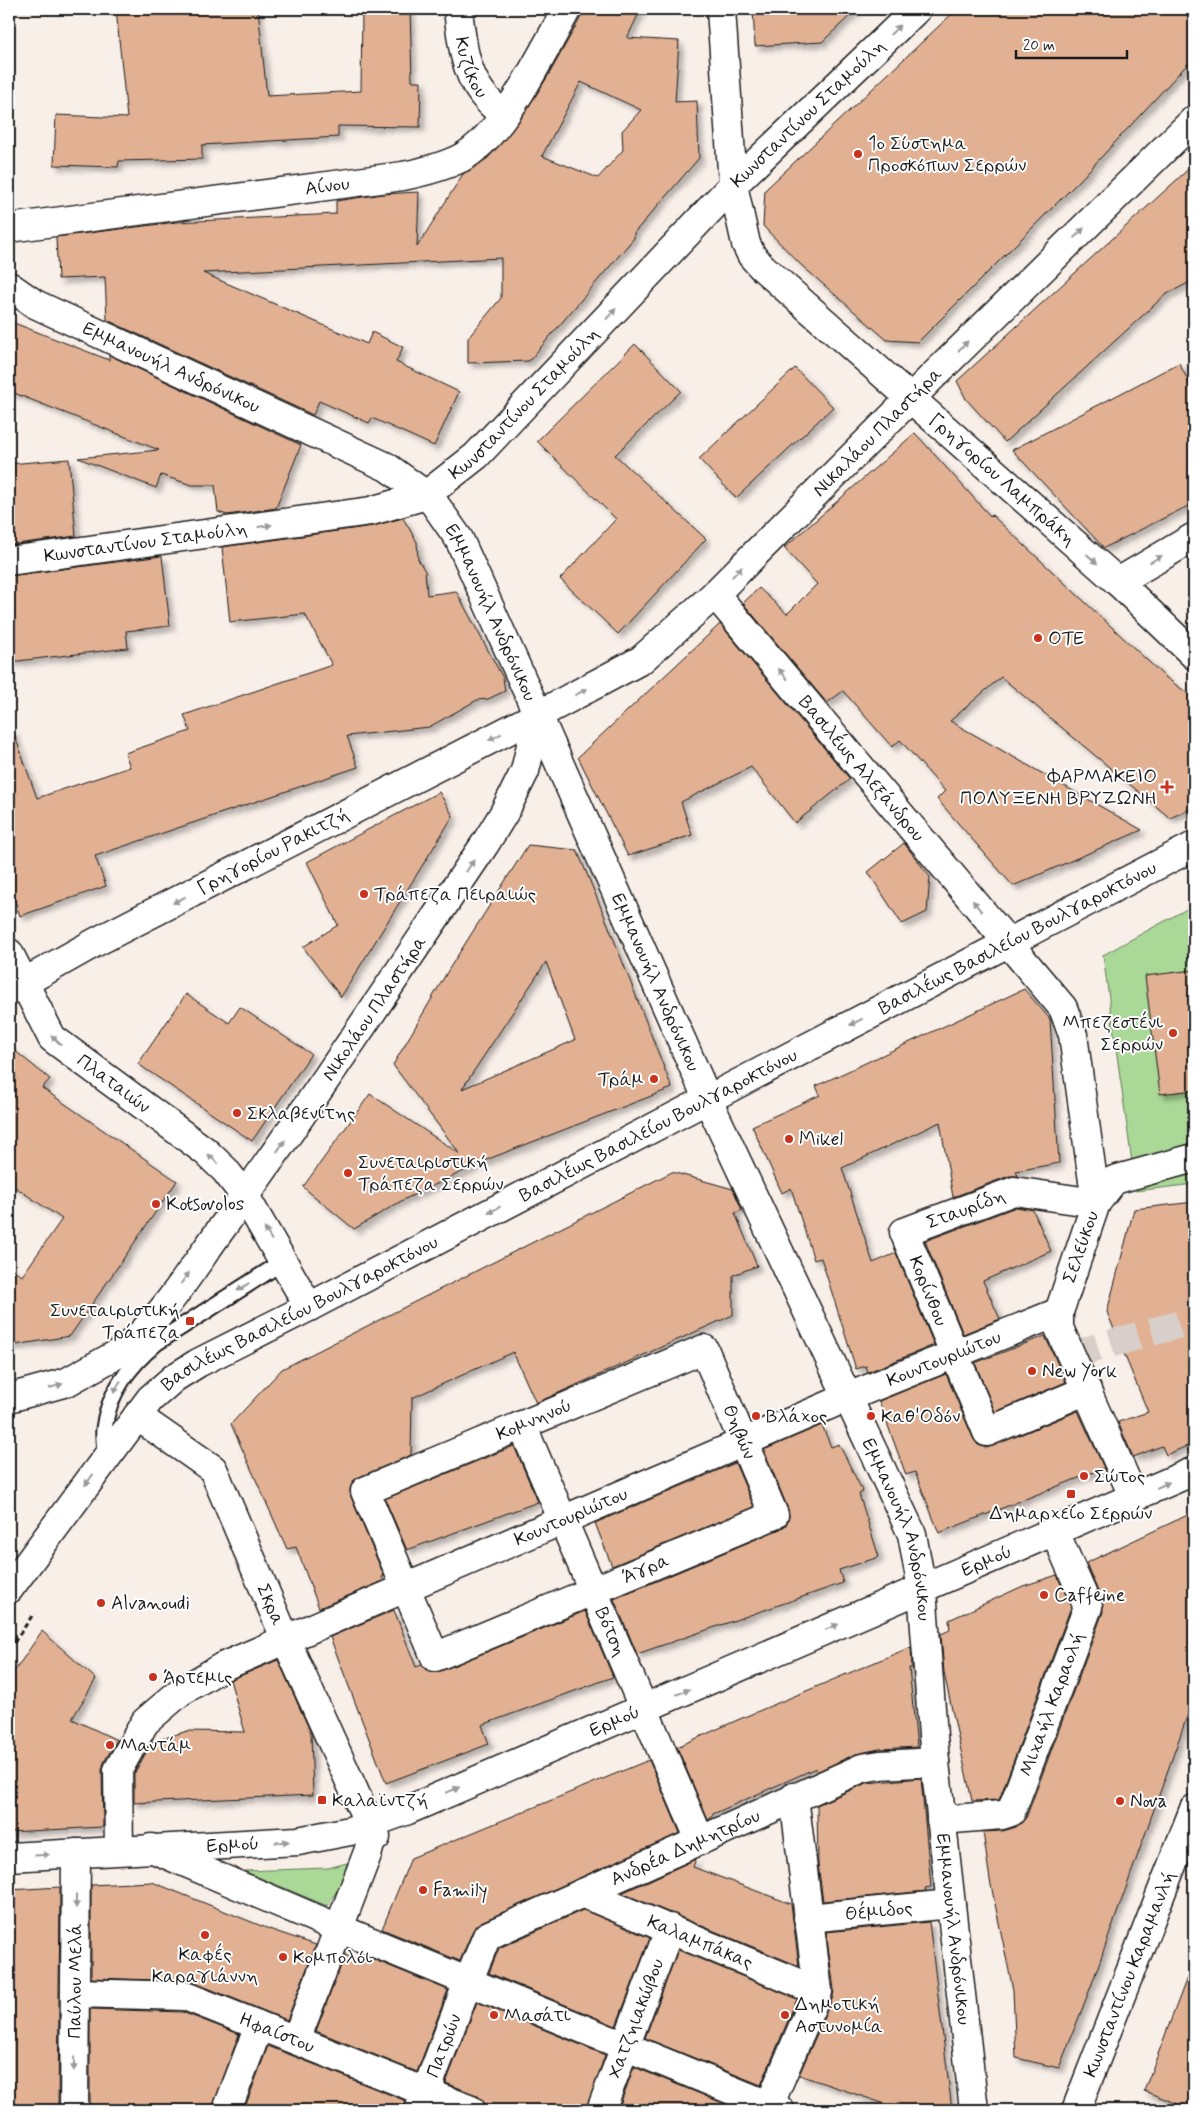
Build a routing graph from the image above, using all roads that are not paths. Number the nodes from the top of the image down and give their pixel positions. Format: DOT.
graph roads {
  1 [pos="458,9"];
  2 [pos="567,9"];
  3 [pos="721,9"];
  4 [pos="917,9"];
  5 [pos="503,115"];
  6 [pos="1194,120"];
  7 [pos="733,185"];
  8 [pos="9,228"];
  9 [pos="9,286"];
  10 [pos="912,399"];
  11 [pos="426,495"];
  12 [pos="1194,537"];
  13 [pos="9,561"];
  14 [pos="1118,582"];
  15 [pos="715,594"];
  16 [pos="1194,655"];
  17 [pos="538,715"];
  18 [pos="1194,846"];
  19 [pos="1008,944"];
  20 [pos="9,953"];
  21 [pos="16,987"];
  22 [pos="707,1098"];
  23 [pos="1194,1158"];
  24 [pos="245,1196"];
  25 [pos="1096,1203"];
  26 [pos="904,1232"];
  27 [pos="284,1261"];
  28 [pos="309,1307"];
  29 [pos="1059,1312"];
  30 [pos="704,1349"];
  31 [pos="954,1355"];
  32 [pos="1087,1390"];
  33 [pos="848,1397"];
  34 [pos="9,1398"];
  35 [pos="137,1416"];
  36 [pos="522,1425"];
  37 [pos="743,1442"];
  38 [pos="106,1457"];
  39 [pos="1193,1472"];
  40 [pos="1134,1498"];
  41 [pos="774,1516"];
  42 [pos="562,1519"];
  43 [pos="1055,1532"];
  44 [pos="406,1586"];
  45 [pos="9,1589"];
  46 [pos="922,1589"];
  47 [pos="593,1591"];
  48 [pos="285,1638"];
  49 [pos="644,1708"];
  50 [pos="935,1762"];
  51 [pos="794,1798"];
  52 [pos="1194,1809"];
  53 [pos="941,1820"];
  54 [pos="373,1830"];
  55 [pos="700,1840"];
  56 [pos="151,1848"];
  57 [pos="119,1850"];
  58 [pos="76,1853"];
  59 [pos="9,1857"];
  60 [pos="582,1893"];
  61 [pos="951,1904"];
  62 [pos="808,1918"];
  63 [pos="338,1928"];
  64 [pos="670,1928"];
  65 [pos="468,1982"];
  66 [pos="818,1992"];
  67 [pos="75,1993"];
  68 [pos="259,2026"];
  69 [pos="296,2040"];
  70 [pos="625,2047"];
  71 [pos="423,2101"];
  72 [pos="775,2108"];
  73 [pos="74,2110"];
  74 [pos="227,2110"];
  75 [pos="471,2110"];
  76 [pos="601,2110"];
  77 [pos="974,2110"];
  78 [pos="1076,2110"];
  1 -- 5 [label="street, Κυζίκου"];
  2 -- 5 [label="street, Αίνου"];
  3 -- 7 [label="street, Γρηγορίου Λαμπράκη"];
  7 -- 4 [label="street, Κωνσταντίνου Σταμούλη, one-way"];
  5 -- 8 [label="street, Αίνου"];
  10 -- 6 [label="street, Νικαλάου Πλαστήρα, one-way"];
  7 -- 10 [label="street, Γρηγορίου Λαμπράκη"];
  11 -- 7 [label="street, Κωνσταντίνου Σταμούλη, one-way"];
  9 -- 11 [label="street, Εμμανουήλ Ανδρόνικου"];
  10 -- 14 [label="street, Γρηγορίου Λαμπράκη, one-way"];
  15 -- 10 [label="street, Νικαλάου Πλαστήρα, one-way"];
  13 -- 11 [label="street, Κωνσταντίνου Σταμούλη, one-way"];
  11 -- 17 [label="street, Εμμανουήλ Ανδρόνικου"];
  14 -- 12 [label="street, one-way"];
  14 -- 16 [label="street, Γρηγορίου Λαμπράκη"];
  17 -- 15 [label="street, Νικαλάου Πλαστήρα, one-way"];
  19 -- 15 [label="street, Βασιλέως Αλεξάνδρου, one-way"];
  17 -- 21 [label="street, Γρηγορίου Ρακιτζή, one-way"];
  17 -- 22 [label="street, Εμμανουήλ Ανδρόνικου"];
  24 -- 17 [label="street, Νικολάου Πλαστήρα, one-way"];
  18 -- 19 [label="street, Βασιλέως Βασιλείου Βουλγαροκτόνου"];
  19 -- 22 [label="street, Βασιλέως Βασιλείου Βουλγαροκτόνου, one-way"];
  19 -- 25 [label="street, Σελεύκου"];
  20 -- 21 [label="street, Πλαταιών"];
  24 -- 21 [label="street, Πλαταιών, one-way"];
  22 -- 28 [label="street, Βασιλέως Βασιλείου Βουλγαροκτόνου, one-way"];
  22 -- 33 [label="street, Εμμανουήλ Ανδρόνικου"];
  23 -- 25 [label="street"];
  27 -- 24 [label="street, Πλαταιών, one-way"];
  34 -- 24 [label="street, Νικολάου Πλαστήρα, one-way"];
  25 -- 26 [label="street, Σταυρίδη"];
  25 -- 29 [label="street, Σελεύκου"];
  26 -- 31 [label="street, Κορίνθου"];
  27 -- 28 [label="street, Πλαταιών"];
  27 -- 38 [label="lane, one-way"];
  28 -- 35 [label="street, Βασιλέως Βασιλείου Βουλγαροκτόνου"];
  29 -- 31 [label="street, Κουντουριώτου"];
  29 -- 32 [label="street, Σελεύκου"];
  30 -- 36 [label="street, Κομνηνού"];
  30 -- 37 [label="street, Θηβών"];
  31 -- 32 [label="street, Κορίνθου"];
  31 -- 33 [label="street, Κουντουριώτου"];
  32 -- 40 [label="street, Σελεύκου"];
  33 -- 37 [label="street, Κουντουριώτου"];
  33 -- 46 [label="street, Εμμανουήλ Ανδρόνικου"];
  35 -- 38 [label="street, Βασιλέως Βασιλείου Βουλγαροκτόνου"];
  35 -- 48 [label="street, Σκρα"];
  36 -- 42 [label="street, Βότση"];
  36 -- 44 [label="street, Κομνηνού"];
  37 -- 41 [label="street, Θηβών"];
  37 -- 42 [label="street, Κουντουριώτου"];
  38 -- 45 [label="street, Βασιλέως Βασιλείου Βουλγαροκτόνου, one-way"];
  40 -- 39 [label="street, Ερμού, one-way"];
  40 -- 43 [label="street, Ερμού"];
  41 -- 47 [label="street, Άγρα"];
  42 -- 44 [label="street, Κουντουριώτου"];
  42 -- 47 [label="street, Βότση"];
  43 -- 46 [label="street, Ερμού"];
  43 -- 53 [label="street, Μιχαήλ Καραολή"];
  44 -- 47 [label="street, Άγρα"];
  44 -- 48 [label="street, Κουντουριώτου"];
  49 -- 46 [label="street, Ερμού, one-way"];
  46 -- 50 [label="street, Εμμανουήλ Ανδρόνικου"];
  47 -- 49 [label="street, Βότση"];
  48 -- 54 [label="street, Σκρα"];
  48 -- 57 [label="street, Κουντουριώτου"];
  54 -- 49 [label="street, Ερμού, one-way"];
  49 -- 55 [label="street, Βότση"];
  50 -- 51 [label="street, Ανδρέα Δημητρίου"];
  50 -- 53 [label="street, Εμμανουήλ Ανδρόνικου"];
  51 -- 55 [label="street, Ανδρέα Δημητρίου"];
  51 -- 62 [label="street"];
  52 -- 78 [label="street, Κωνσταντίνου Καραμανλή"];
  53 -- 61 [label="street, Εμμανουήλ Ανδρόνικου"];
  56 -- 54 [label="street, Ερμού, one-way"];
  54 -- 63 [label="street"];
  55 -- 60 [label="street, Ανδρέα Δημητρίου"];
  56 -- 57 [label="street, Ερμού"];
  56 -- 63 [label="street"];
  57 -- 58 [label="street, Ερμού"];
  59 -- 58 [label="street, Ερμού, one-way"];
  58 -- 67 [label="street, Παύλου Μελά, one-way"];
  60 -- 64 [label="street, Καλαμπάκας"];
  60 -- 65 [label="street, Ανδρέα Δημητρίου"];
  61 -- 62 [label="street, Θέμιδος"];
  61 -- 77 [label="street, Εμμανουήλ Ανδρόνικου"];
  62 -- 66 [label="street"];
  63 -- 65 [label="street"];
  63 -- 69 [label="street"];
  64 -- 66 [label="street, Καλαμπάκας"];
  64 -- 70 [label="street, Χατζηιακώβου"];
  65 -- 70 [label="street"];
  65 -- 71 [label="street, Πατρών"];
  66 -- 72 [label="street"];
  67 -- 68 [label="street, Ηφαίστου"];
  67 -- 73 [label="street, Παύλου Μελά, one-way"];
  68 -- 69 [label="street, Ηφαίστου"];
  68 -- 74 [label="street"];
  69 -- 71 [label="street, Ηφαίστου"];
  70 -- 72 [label="street"];
  70 -- 76 [label="street, Χατζηιακώβου"];
  71 -- 75 [label="street, Ηφαίστου"];
}
